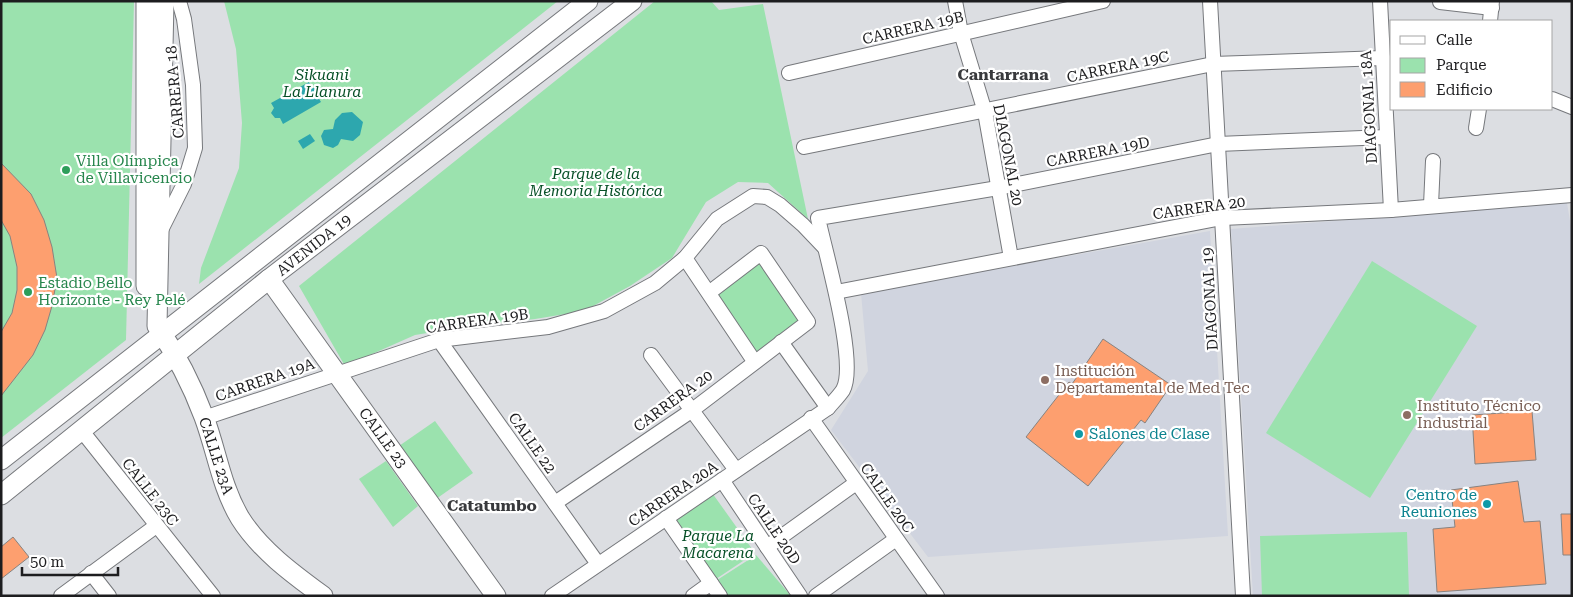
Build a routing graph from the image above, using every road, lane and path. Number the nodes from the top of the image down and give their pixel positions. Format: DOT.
graph roads {
  1 [pos="146,1"];
  2 [pos="164,1"];
  3 [pos="179,1"];
  4 [pos="588,1"];
  5 [pos="632,1"];
  6 [pos="955,1"];
  7 [pos="1103,1"];
  8 [pos="1210,1"];
  9 [pos="1380,1"];
  10 [pos="1440,2"];
  11 [pos="1491,10"];
  12 [pos="962,33"];
  13 [pos="1383,58"];
  14 [pos="1213,64"];
  15 [pos="789,73"];
  16 [pos="1553,100"];
  17 [pos="1572,107"];
  18 [pos="1479,110"];
  19 [pos="985,112"];
  20 [pos="1476,128"];
  21 [pos="1387,137"];
  22 [pos="1218,144"];
  23 [pos="804,147"];
  24 [pos="1434,161"];
  25 [pos="998,188"];
  26 [pos="1572,195"];
  27 [pos="1431,205"];
  28 [pos="1391,210"];
  29 [pos="1222,218"];
  30 [pos="159,234"];
  31 [pos="824,248"];
  32 [pos="685,258"];
  33 [pos="1011,258"];
  34 [pos="269,279"];
  35 [pos="710,292"];
  36 [pos="836,292"];
  37 [pos="156,337"];
  38 [pos="439,340"];
  39 [pos="781,342"];
  40 [pos="651,355"];
  41 [pos="170,358"];
  42 [pos="754,360"];
  43 [pos="337,373"];
  44 [pos="828,408"];
  45 [pos="691,411"];
  46 [pos="204,418"];
  47 [pos="811,418"];
  48 [pos="82,431"];
  49 [pos="1,460"];
  50 [pos="736,470"];
  51 [pos="722,480"];
  52 [pos="856,483"];
  53 [pos="1,495"];
  54 [pos="555,503"];
  55 [pos="666,518"];
  56 [pos="156,526"];
  57 [pos="896,539"];
  58 [pos="767,547"];
  59 [pos="598,564"];
  60 [pos="91,573"];
  61 [pos="711,583"];
  62 [pos="934,595"];
  63 [pos="61,596"];
  64 [pos="109,596"];
  65 [pos="213,596"];
  66 [pos="324,596"];
  67 [pos="496,596"];
  68 [pos="552,596"];
  69 [pos="693,596"];
  70 [pos="720,596"];
  71 [pos="800,596"];
  72 [pos="816,596"];
  73 [pos="1243,596"];
  1 -- 37 [label="main road"];
  2 -- 30 [label="main road"];
  3 -- 30 [label="street, CARRERA 18"];
  4 -- 37 [label="main road, AVENIDA 19"];
  5 -- 34 [label="main road, AVENIDA 19"];
  6 -- 12 [label="street, DIAGONAL 20"];
  7 -- 12 [label="street, CARRERA 19B"];
  8 -- 14 [label="street, DIAGONAL 19"];
  9 -- 13 [label="street, DIAGONAL 18A"];
  10 -- 11 [label="street"];
  12 -- 15 [label="street, CARRERA 19B"];
  12 -- 19 [label="street, DIAGONAL 20"];
  13 -- 14 [label="street, CARRERA 19C"];
  13 -- 21 [label="street, DIAGONAL 18A"];
  14 -- 19 [label="street, CARRERA 19C"];
  14 -- 22 [label="street, DIAGONAL 19"];
  16 -- 17 [label="street"];
  18 -- 20 [label="street"];
  19 -- 23 [label="street, CARRERA 19C"];
  19 -- 25 [label="street, DIAGONAL 20"];
  21 -- 22 [label="street, CARRERA 19D"];
  21 -- 28 [label="street, DIAGONAL 18A"];
  22 -- 25 [label="street, CARRERA 19D"];
  22 -- 29 [label="street, DIAGONAL 19"];
  24 -- 27 [label="street"];
  25 -- 31 [label="street, CARRERA 19D"];
  25 -- 33 [label="street, DIAGONAL 20"];
  26 -- 27 [label="street, CARRERA 20"];
  27 -- 28 [label="street, CARRERA 20"];
  28 -- 29 [label="street, CARRERA 20"];
  29 -- 33 [label="street, CARRERA 20"];
  29 -- 73 [label="street, DIAGONAL 19"];
  30 -- 37 [label="main road"];
  31 -- 32 [label="street"];
  31 -- 36 [label="street"];
  32 -- 35 [label="street"];
  32 -- 38 [label="street, CARRERA 19B"];
  33 -- 36 [label="street, CARRERA 20"];
  34 -- 41 [label="main road, AVENIDA 19"];
  34 -- 43 [label="main road, CALLE 23"];
  35 -- 39 [label="street, CARRERA 20"];
  35 -- 42 [label="street"];
  36 -- 44 [label="street"];
  37 -- 41 [label="main road"];
  37 -- 49 [label="main road, AVENIDA 19"];
  38 -- 43 [label="street, CARRERA 19B"];
  38 -- 54 [label="street, CALLE 22"];
  39 -- 42 [label="street, CARRERA 20"];
  39 -- 44 [label="street"];
  40 -- 45 [label="street"];
  41 -- 46 [label="main road, CALLE 23A"];
  41 -- 48 [label="main road, AVENIDA 19"];
  42 -- 45 [label="street, CARRERA 20"];
  43 -- 46 [label="street, CARRERA 19A"];
  43 -- 67 [label="main road, CALLE 23"];
  44 -- 47 [label="street, CARRERA 20A"];
  45 -- 50 [label="street"];
  45 -- 54 [label="street, CARRERA 20"];
  46 -- 66 [label="main road, CALLE 23A"];
  47 -- 50 [label="street, CARRERA 20A"];
  47 -- 52 [label="street, CALLE 20C"];
  48 -- 53 [label="main road, AVENIDA 19"];
  48 -- 56 [label="street, CALLE 23C"];
  50 -- 51 [label="street, CARRERA 20A"];
  51 -- 55 [label="street, CARRERA 20A"];
  51 -- 58 [label="street, CALLE 20D"];
  52 -- 57 [label="street, CALLE 20C"];
  52 -- 58 [label="street"];
  54 -- 59 [label="street, CALLE 22"];
  55 -- 59 [label="street, CARRERA 20A"];
  55 -- 61 [label="street"];
  56 -- 60 [label="street"];
  56 -- 65 [label="street, CALLE 23C"];
  57 -- 62 [label="street, CALLE 20C"];
  57 -- 72 [label="street"];
  58 -- 71 [label="street, CALLE 20D"];
  59 -- 68 [label="street, CARRERA 20A"];
  60 -- 63 [label="street"];
  60 -- 64 [label="street"];
  61 -- 69 [label="street"];
  61 -- 70 [label="street"];
}
